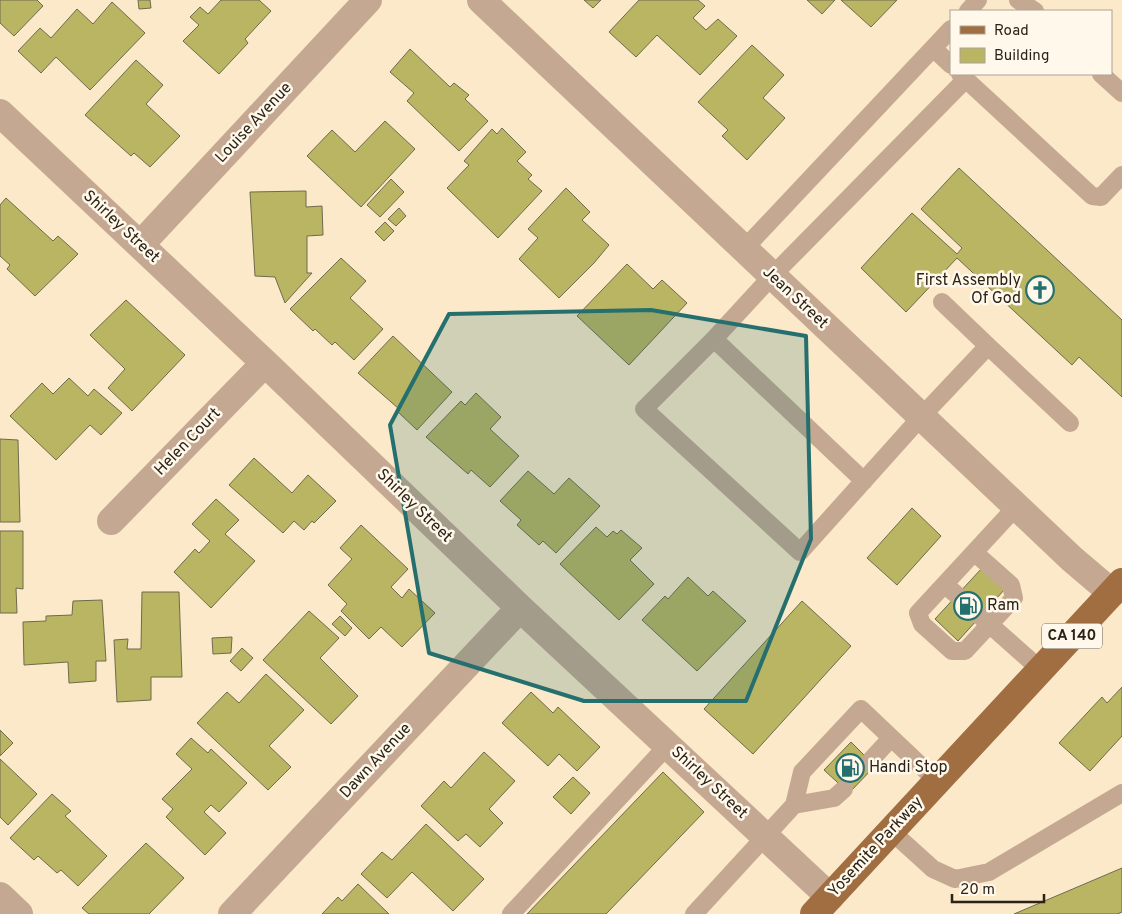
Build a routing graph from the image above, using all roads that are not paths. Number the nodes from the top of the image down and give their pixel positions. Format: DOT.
graph roads {
  1 [pos="368,0"];
  2 [pos="481,0"];
  3 [pos="978,0"];
  4 [pos="1018,0"];
  5 [pos="969,10"];
  6 [pos="1033,10"];
  7 [pos="950,30"];
  8 [pos="933,48"];
  9 [pos="950,64"];
  10 [pos="1102,75"];
  11 [pos="963,77"];
  12 [pos="1122,93"];
  13 [pos="1,115"];
  14 [pos="1122,175"];
  15 [pos="140,246"];
  16 [pos="744,249"];
  17 [pos="772,276"];
  18 [pos="942,302"];
  19 [pos="714,339"];
  20 [pos="988,346"];
  21 [pos="265,363"];
  22 [pos="921,417"];
  23 [pos="1070,423"];
  24 [pos="864,481"];
  25 [pos="1016,507"];
  26 [pos="111,521"];
  27 [pos="975,552"];
  28 [pos="1119,592"];
  29 [pos="520,608"];
  30 [pos="985,621"];
  31 [pos="1040,670"];
  32 [pos="891,738"];
  33 [pos="668,745"];
  34 [pos="870,761"];
  35 [pos="938,782"];
  36 [pos="844,789"];
  37 [pos="1122,793"];
  38 [pos="794,805"];
  39 [pos="891,831"];
  40 [pos="766,836"];
  41 [pos="0,896"];
  42 [pos="822,905"];
  43 [pos="19,914"];
  44 [pos="232,914"];
  45 [pos="511,914"];
  46 [pos="694,914"];
  1 -- 15 [label="street, Louise Avenue"];
  2 -- 16 [label="street, Jean Street"];
  3 -- 5 [label="lane"];
  4 -- 6 [label="lane"];
  7 -- 8 [label="lane"];
  8 -- 9 [label="lane"];
  8 -- 16 [label="lane"];
  10 -- 12 [label="lane"];
  11 -- 14 [label="lane"];
  11 -- 17 [label="lane"];
  13 -- 15 [label="street, Shirley Street"];
  15 -- 21 [label="street, Shirley Street"];
  16 -- 17 [label="street, Jean Street"];
  17 -- 19 [label="lane"];
  17 -- 22 [label="street, Jean Street"];
  18 -- 20 [label="lane"];
  19 -- 24 [label="lane"];
  19 -- 24 [label="lane"];
  20 -- 22 [label="lane"];
  20 -- 23 [label="lane"];
  21 -- 26 [label="street, Helen Court"];
  21 -- 29 [label="street, Shirley Street"];
  22 -- 24 [label="lane"];
  22 -- 25 [label="street, Jean Street"];
  25 -- 27 [label="lane"];
  25 -- 28 [label="street, Jean Street"];
  27 -- 30 [label="lane"];
  27 -- 30 [label="lane"];
  28 -- 31 [label="main road, Yosemite Parkway / CA 140"];
  29 -- 33 [label="street, Shirley Street"];
  29 -- 44 [label="street, Dawn Avenue"];
  30 -- 31 [label="lane"];
  31 -- 35 [label="main road, Yosemite Parkway / CA 140"];
  32 -- 34 [label="lane"];
  32 -- 35 [label="lane"];
  32 -- 38 [label="lane"];
  33 -- 40 [label="street, Shirley Street"];
  33 -- 45 [label="lane"];
  35 -- 39 [label="main road, Yosemite Parkway / CA 140"];
  36 -- 38 [label="lane"];
  37 -- 39 [label="lane"];
  38 -- 40 [label="lane"];
  39 -- 42 [label="main road, Yosemite Parkway / CA 140"];
  40 -- 42 [label="street, Shirley Street"];
  40 -- 46 [label="lane"];
  41 -- 43 [label="street"];
}
